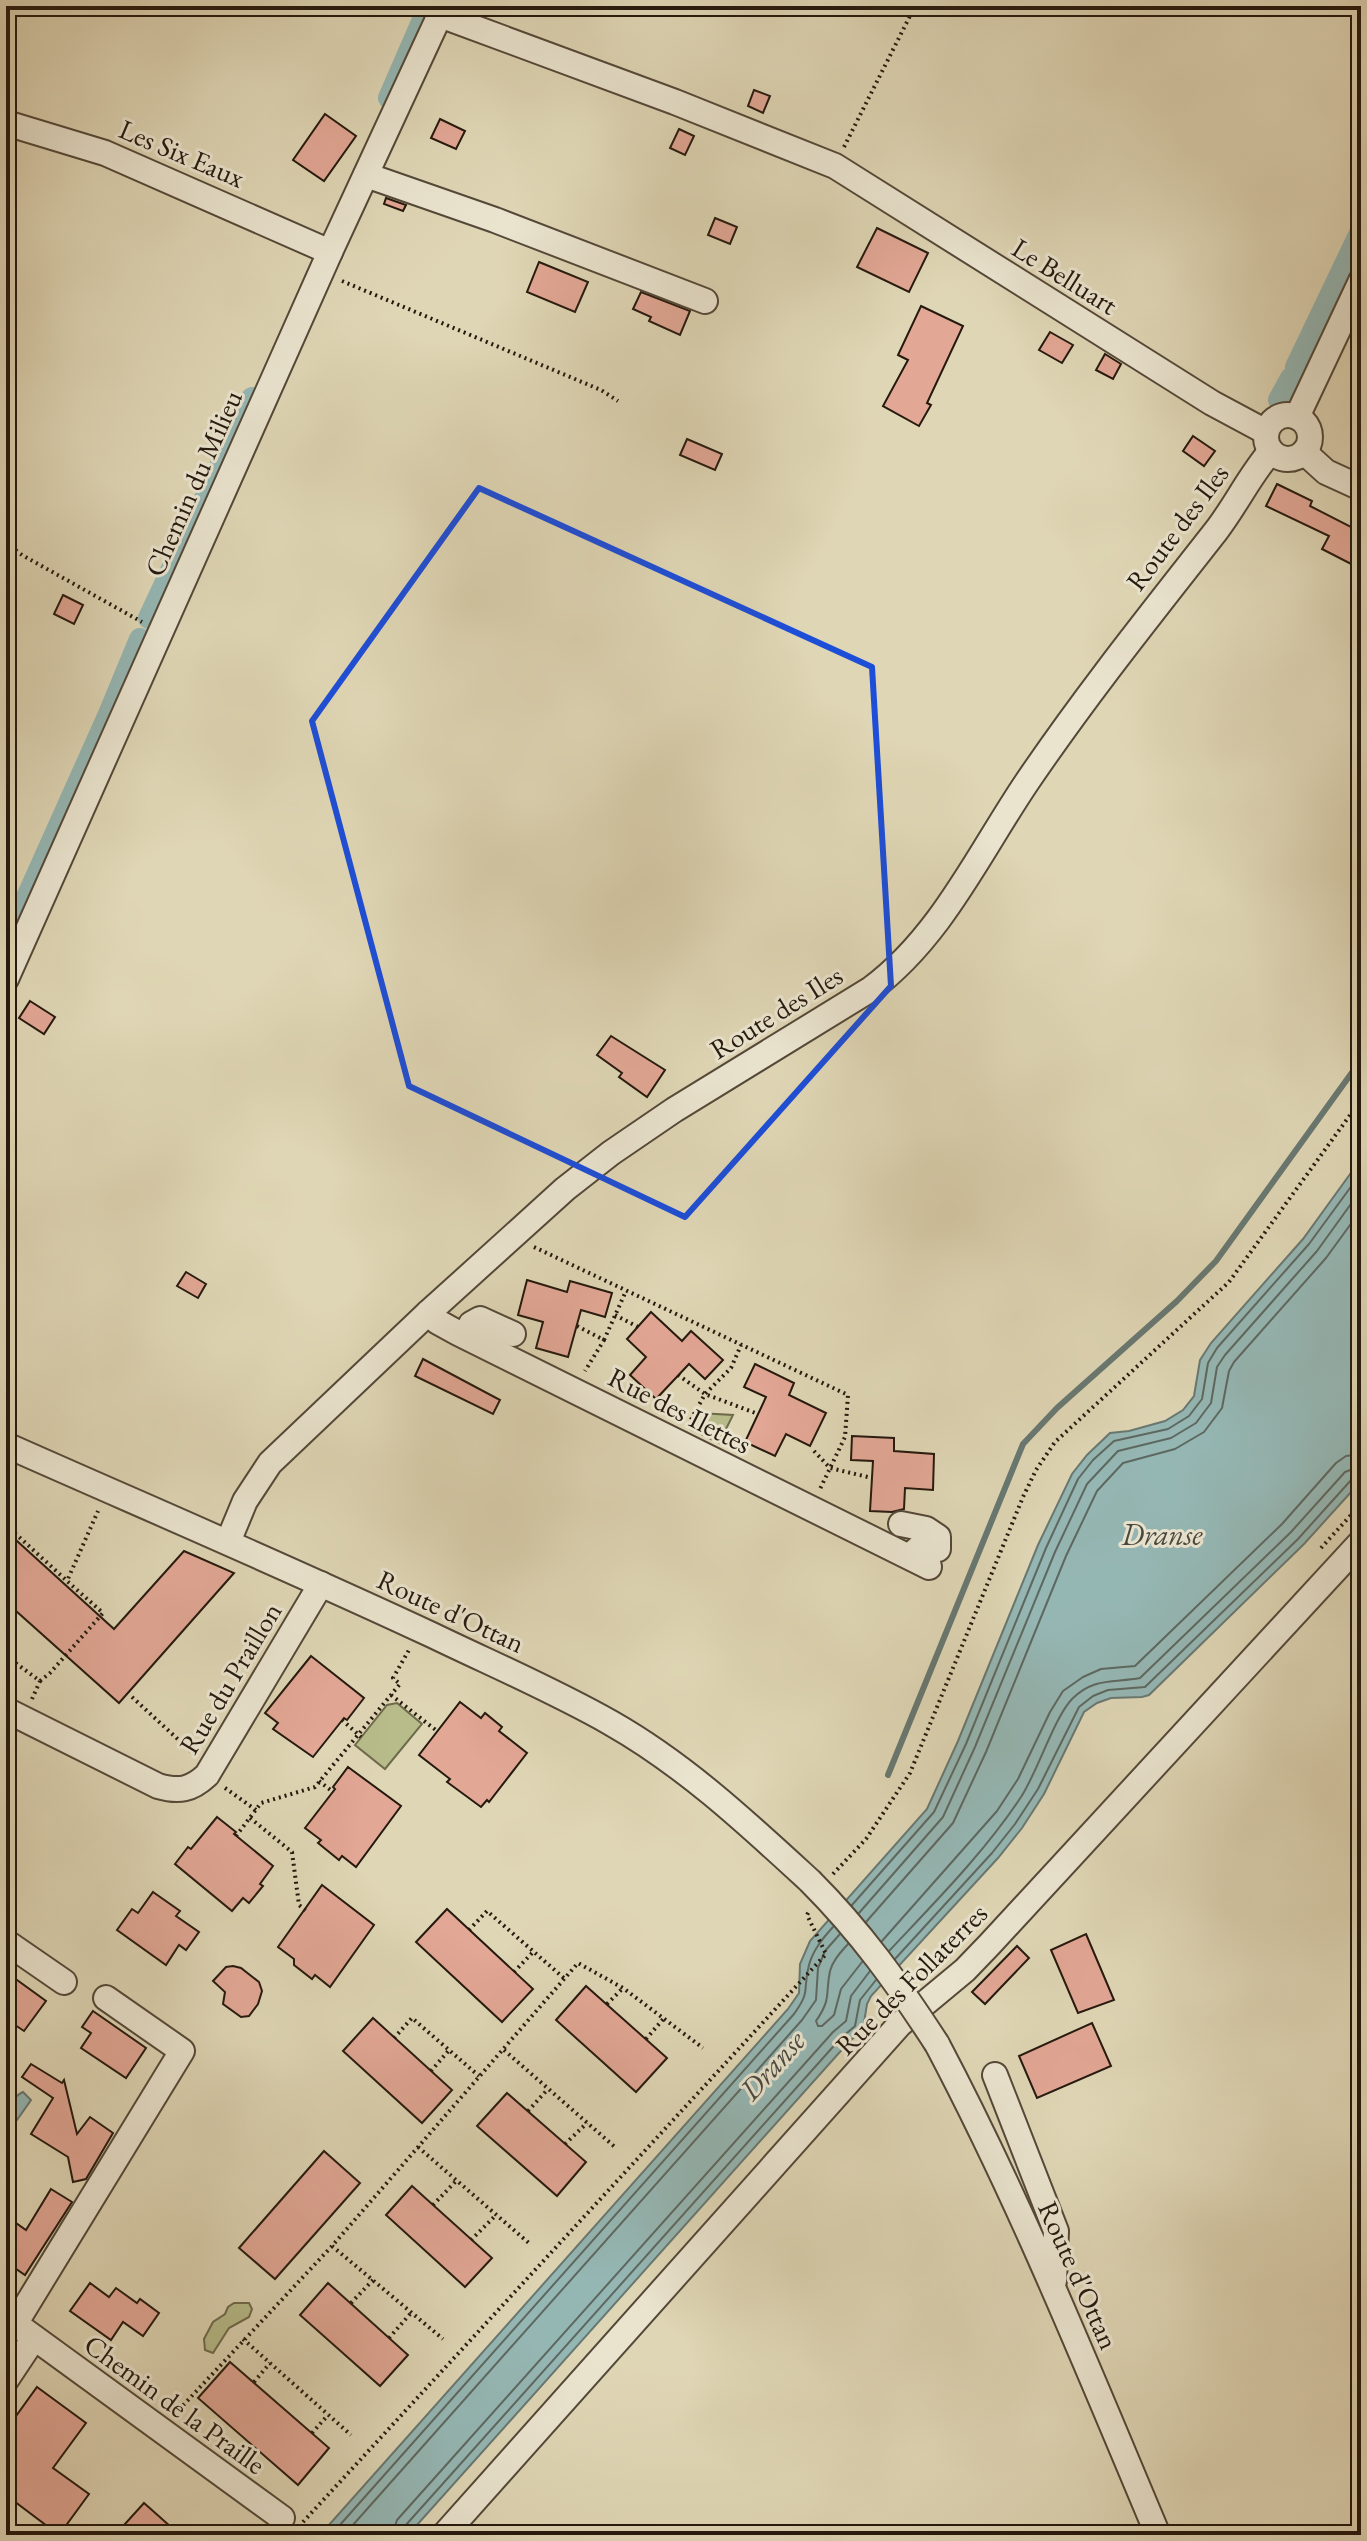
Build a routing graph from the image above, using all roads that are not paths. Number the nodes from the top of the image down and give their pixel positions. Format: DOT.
graph roads {
  1 [pos="442,10"];
  2 [pos="6,123"];
  3 [pos="366,175"];
  4 [pos="325,263"];
  5 [pos="1361,281"];
  6 [pos="705,301"];
  7 [pos="1297,417"];
  8 [pos="1268,441"];
  9 [pos="1304,452"];
  10 [pos="1361,488"];
  11 [pos="6,979"];
  12 [pos="428,1313"];
  13 [pos="513,1334"];
  14 [pos="465,1336"];
  15 [pos="6,1445"];
  16 [pos="901,1524"];
  17 [pos="228,1542"];
  18 [pos="1361,1542"];
  19 [pos="321,1584"];
  20 [pos="15,1714"];
  21 [pos="6,1942"];
  22 [pos="64,1982"];
  23 [pos="106,1998"];
  24 [pos="995,2075"];
  25 [pos="1053,2287"];
  26 [pos="18,2326"];
  27 [pos="6,2380"];
  28 [pos="289,2524"];
  29 [pos="444,2535"];
  30 [pos="1158,2535"];
  1 -- 3 [label="street, Chemin du Milieu"];
  1 -- 8 [label="street, Le Belluart"];
  2 -- 4 [label="street, Les Six Eaux"];
  3 -- 4 [label="street, Chemin du Milieu"];
  3 -- 6 [label="street"];
  4 -- 11 [label="street, Chemin du Milieu"];
  5 -- 7 [label="street"];
  7 -- 8 [label="street, Route des Iles"];
  7 -- 9 [label="street"];
  8 -- 9 [label="street"];
  8 -- 12 [label="street, Route des Iles"];
  9 -- 10 [label="street"];
  12 -- 14 [label="street, Rue des Ilettes"];
  12 -- 17 [label="street, Route des Iles"];
  13 -- 14 [label="street"];
  14 -- 16 [label="street, Rue des Ilettes"];
  15 -- 17 [label="street, Route d'Ottan"];
  17 -- 19 [label="street, Route d'Ottan"];
  18 -- 29 [label="street, Rue des Follaterres"];
  19 -- 20 [label="street, Rue du Praillon"];
  19 -- 25 [label="street, Route d'Ottan, bridge"];
  21 -- 22 [label="street"];
  23 -- 26 [label="street"];
  24 -- 25 [label="street"];
  25 -- 30 [label="street, Route d'Ottan"];
  26 -- 27 [label="street"];
  26 -- 28 [label="street, Chemin de la Praille"];
}
